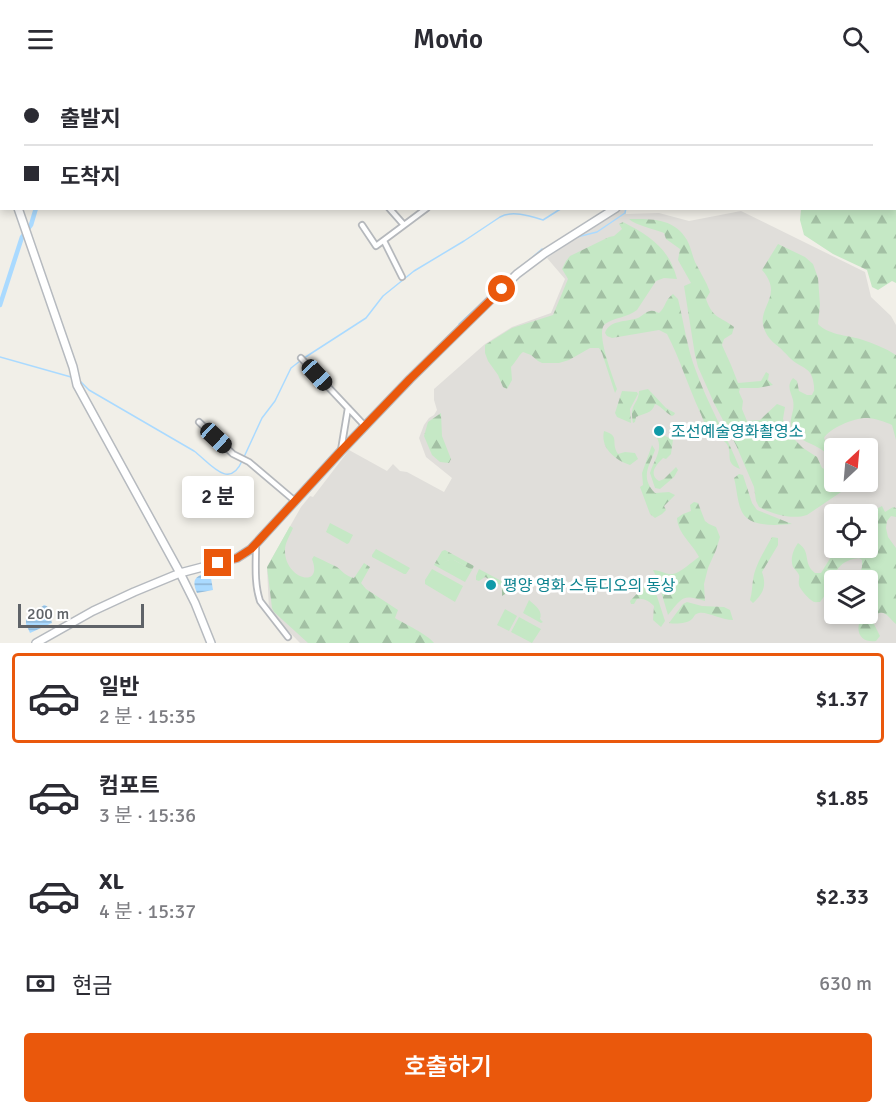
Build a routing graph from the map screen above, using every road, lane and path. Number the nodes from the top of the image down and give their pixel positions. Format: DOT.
graph roads {
  1 [pos="19,210"];
  2 [pos="391,210"];
  3 [pos="424,210"];
  4 [pos="606,211"];
  5 [pos="362,225"];
  6 [pos="404,225"];
  7 [pos="384,241"];
  8 [pos="402,277"];
  9 [pos="301,357"];
  10 [pos="348,408"];
  11 [pos="199,422"];
  12 [pos="365,426"];
  13 [pos="341,451"];
  14 [pos="296,501"];
  15 [pos="256,545"];
  16 [pos="180,573"];
  17 [pos="288,637"];
  18 [pos="36,643"];
  19 [pos="211,643"];
  1 -- 16 [label="main road"];
  2 -- 6 [label="street"];
  3 -- 6 [label="street"];
  4 -- 12 [label="main road"];
  5 -- 7 [label="street"];
  6 -- 7 [label="street"];
  7 -- 8 [label="street"];
  9 -- 10 [label="street"];
  10 -- 12 [label="street"];
  10 -- 13 [label="street"];
  11 -- 14 [label="street"];
  12 -- 13 [label="main road"];
  13 -- 14 [label="main road"];
  14 -- 15 [label="main road"];
  15 -- 16 [label="main road"];
  15 -- 17 [label="street"];
  16 -- 18 [label="main road"];
  16 -- 19 [label="main road"];
}
